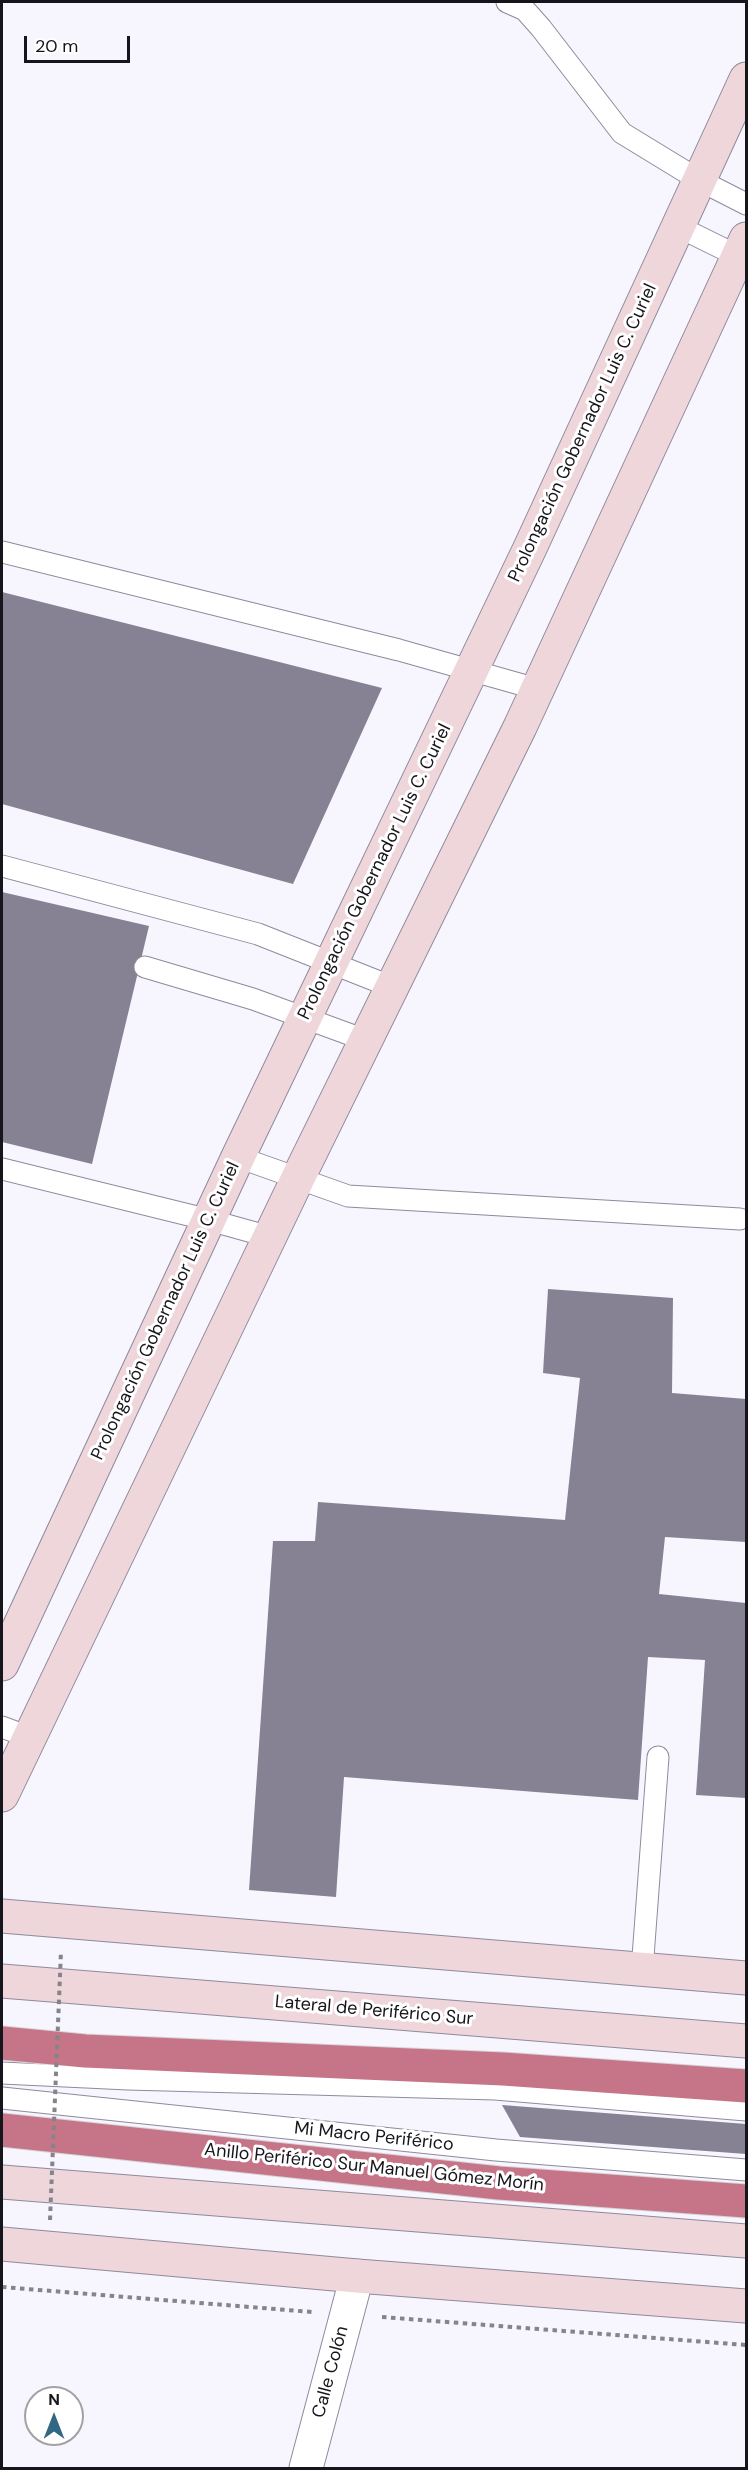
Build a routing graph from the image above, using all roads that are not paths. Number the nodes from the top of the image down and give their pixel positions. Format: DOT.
graph roads {
  1 [pos="507,2"];
  2 [pos="747,79"];
  3 [pos="699,180"];
  4 [pos="747,204"];
  5 [pos="679,227"];
  6 [pos="744,251"];
  7 [pos="2,552"];
  8 [pos="471,672"];
  9 [pos="537,689"];
  10 [pos="2,866"];
  11 [pos="331,963"];
  12 [pos="145,966"];
  13 [pos="392,987"];
  14 [pos="305,1018"];
  15 [pos="365,1040"];
  16 [pos="238,1157"];
  17 [pos="2,1169"];
  18 [pos="298,1178"];
  19 [pos="740,1219"];
  20 [pos="208,1220"];
  21 [pos="270,1237"];
  22 [pos="2,1664"];
  23 [pos="15,1732"];
  24 [pos="658,1757"];
  25 [pos="2,1795"];
  26 [pos="2,1916"];
  27 [pos="642,1971"];
  28 [pos="747,1978"];
  29 [pos="2,1981"];
  30 [pos="747,2041"];
  31 [pos="2,2043"];
  32 [pos="2,2073"];
  33 [pos="747,2086"];
  34 [pos="2,2098"];
  35 [pos="747,2110"];
  36 [pos="2,2130"];
  37 [pos="747,2170"];
  38 [pos="2,2182"];
  39 [pos="747,2201"];
  40 [pos="747,2241"];
  41 [pos="2,2244"];
  42 [pos="357,2276"];
  43 [pos="747,2306"];
  44 [pos="306,2469"];
  1 -- 3 [label="lane"];
  2 -- 3 [label="street, Prolongación Gobernador Luis C. Curiel"];
  3 -- 4 [label="lane"];
  3 -- 5 [label="street, Prolongación Gobernador Luis C. Curiel"];
  5 -- 6 [label="lane"];
  5 -- 8 [label="street, Prolongación Gobernador Luis C. Curiel"];
  6 -- 9 [label="street"];
  7 -- 8 [label="lane"];
  8 -- 9 [label="lane"];
  8 -- 11 [label="street, Prolongación Gobernador Luis C. Curiel"];
  9 -- 13 [label="street"];
  10 -- 11 [label="lane"];
  11 -- 13 [label="lane"];
  11 -- 14 [label="street, Prolongación Gobernador Luis C. Curiel"];
  12 -- 14 [label="lane"];
  13 -- 15 [label="street"];
  14 -- 15 [label="lane"];
  14 -- 16 [label="street, Prolongación Gobernador Luis C. Curiel"];
  15 -- 18 [label="street"];
  16 -- 18 [label="lane"];
  16 -- 20 [label="street, Prolongación Gobernador Luis C. Curiel"];
  17 -- 20 [label="lane"];
  18 -- 19 [label="lane"];
  18 -- 21 [label="street"];
  20 -- 21 [label="lane"];
  20 -- 22 [label="street, Prolongación Gobernador Luis C. Curiel"];
  21 -- 23 [label="street"];
  23 -- 25 [label="street"];
  24 -- 27 [label="lane"];
  26 -- 27 [label="street"];
  27 -- 28 [label="street"];
  29 -- 30 [label="street, Lateral de Periférico Sur"];
  31 -- 33 [label="highway"];
  32 -- 35 [label="lane"];
  34 -- 37 [label="lane, Mi Macro Periférico"];
  36 -- 39 [label="highway, Anillo Periférico Sur Manuel Gómez Morín"];
  38 -- 40 [label="street"];
  41 -- 42 [label="street"];
  42 -- 43 [label="street"];
  42 -- 44 [label="street, Calle Colón"];
}
